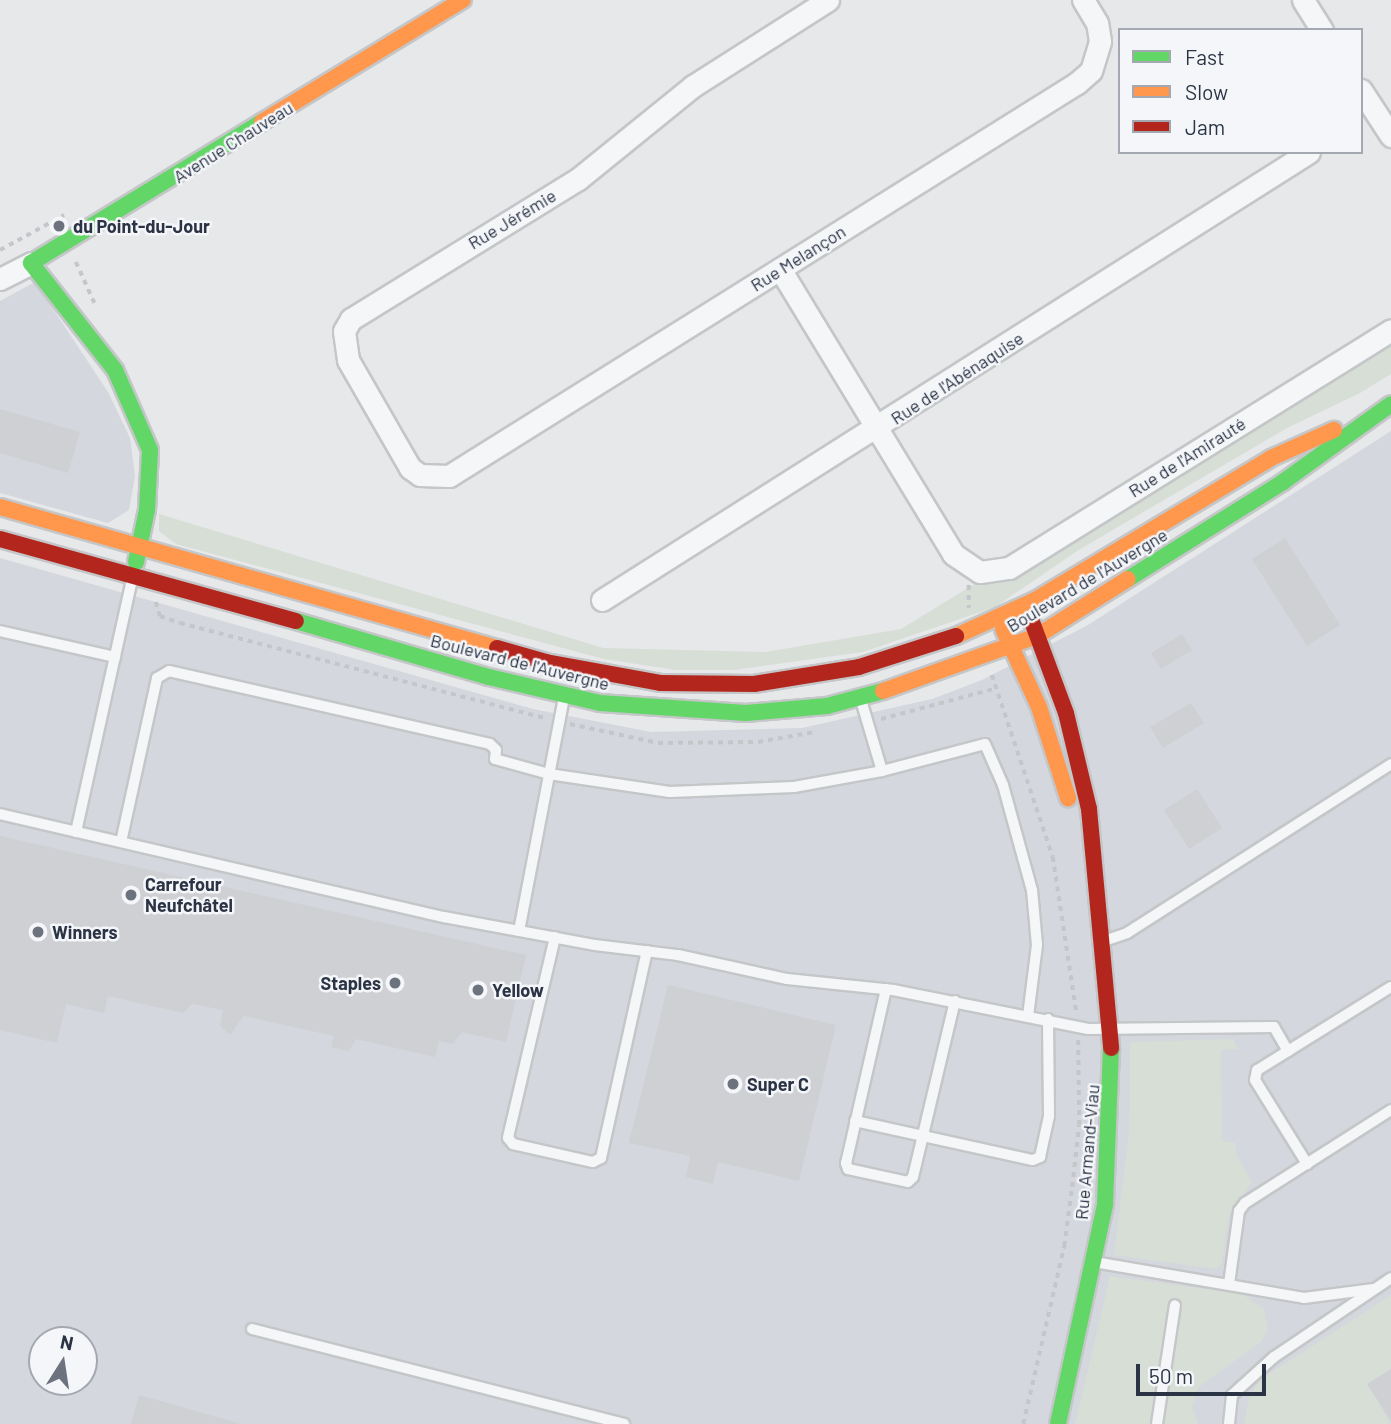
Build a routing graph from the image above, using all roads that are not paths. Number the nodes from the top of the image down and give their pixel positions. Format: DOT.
graph roads {
  1 [pos="463,0"];
  2 [pos="828,0"];
  3 [pos="1083,0"];
  4 [pos="1303,0"];
  5 [pos="1321,28"];
  6 [pos="1363,97"];
  7 [pos="1368,114"];
  8 [pos="1391,136"];
  9 [pos="1306,154"];
  10 [pos="31,263"];
  11 [pos="780,270"];
  12 [pos="0,279"];
  13 [pos="1391,330"];
  14 [pos="1388,406"];
  15 [pos="879,429"];
  16 [pos="435,478"];
  17 [pos="0,507"];
  18 [pos="0,540"];
  19 [pos="140,543"];
  20 [pos="134,573"];
  21 [pos="602,600"];
  22 [pos="1026,605"];
  23 [pos="998,619"];
  24 [pos="0,631"];
  25 [pos="1037,636"];
  26 [pos="1012,648"];
  27 [pos="115,657"];
  28 [pos="565,695"];
  29 [pos="861,698"];
  30 [pos="1391,764"];
  31 [pos="882,771"];
  32 [pos="549,774"];
  33 [pos="0,814"];
  34 [pos="76,832"];
  35 [pos="121,842"];
  36 [pos="1098,921"];
  37 [pos="520,931"];
  38 [pos="555,937"];
  39 [pos="1101,942"];
  40 [pos="648,951"];
  41 [pos="1391,987"];
  42 [pos="886,989"];
  43 [pos="955,1001"];
  44 [pos="1028,1016"];
  45 [pos="1048,1019"];
  46 [pos="1112,1030"];
  47 [pos="1289,1051"];
  48 [pos="1391,1110"];
  49 [pos="855,1121"];
  50 [pos="923,1136"];
  51 [pos="1307,1164"];
  52 [pos="1094,1262"];
  53 [pos="1391,1278"];
  54 [pos="1229,1284"];
  55 [pos="1373,1289"];
  56 [pos="1175,1305"];
  57 [pos="252,1329"];
  58 [pos="624,1424"];
  59 [pos="1058,1424"];
  60 [pos="1157,1424"];
  61 [pos="1229,1424"];
  1 -- 10 [label="main road, Avenue Chauveau"];
  2 -- 16 [label="street, Rue Jérémie"];
  3 -- 11 [label="street, Rue Melançon"];
  4 -- 5 [label="street"];
  6 -- 7 [label="street"];
  7 -- 8 [label="street"];
  9 -- 15 [label="street, Rue de l'Abénaquise"];
  10 -- 12 [label="street, Avenue Chauveau"];
  10 -- 19 [label="main road"];
  11 -- 15 [label="street"];
  11 -- 16 [label="street, Rue Melançon"];
  13 -- 15 [label="street, Rue de l'Amirauté"];
  14 -- 22 [label="main road, Boulevard de l'Auvergne"];
  14 -- 25 [label="main road, Boulevard de l'Auvergne"];
  15 -- 21 [label="street, Rue de l'Abénaquise"];
  17 -- 19 [label="main road, Boulevard de l'Auvergne"];
  18 -- 20 [label="main road, Boulevard de l'Auvergne"];
  19 -- 20 [label="main road"];
  19 -- 23 [label="main road, Boulevard de l'Auvergne"];
  20 -- 27 [label="lane"];
  20 -- 28 [label="main road, Boulevard de l'Auvergne"];
  22 -- 23 [label="main road, Boulevard de l'Auvergne"];
  22 -- 25 [label="main road, Rue Armand-Viau"];
  23 -- 26 [label="main road, Rue Armand-Viau"];
  24 -- 27 [label="lane"];
  25 -- 26 [label="main road, Boulevard de l'Auvergne"];
  25 -- 36 [label="main road, Rue Armand-Viau"];
  26 -- 29 [label="main road, Boulevard de l'Auvergne"];
  26 -- 36 [label="main road, Rue Armand-Viau"];
  27 -- 34 [label="lane"];
  28 -- 29 [label="main road, Boulevard de l'Auvergne"];
  28 -- 32 [label="lane"];
  29 -- 31 [label="lane"];
  30 -- 39 [label="lane"];
  31 -- 32 [label="lane"];
  31 -- 44 [label="lane"];
  32 -- 35 [label="lane"];
  32 -- 37 [label="lane"];
  33 -- 34 [label="lane"];
  34 -- 35 [label="lane"];
  35 -- 37 [label="lane"];
  36 -- 39 [label="main road, Rue Armand-Viau"];
  37 -- 38 [label="lane"];
  38 -- 40 [label="lane"];
  38 -- 40 [label="lane"];
  39 -- 46 [label="main road, Rue Armand-Viau"];
  40 -- 42 [label="lane"];
  41 -- 47 [label="lane"];
  42 -- 43 [label="lane"];
  42 -- 49 [label="lane"];
  43 -- 44 [label="lane"];
  43 -- 50 [label="lane"];
  44 -- 45 [label="lane"];
  45 -- 46 [label="lane"];
  45 -- 50 [label="lane"];
  46 -- 47 [label="lane"];
  46 -- 52 [label="main road, Rue Armand-Viau"];
  47 -- 51 [label="lane"];
  48 -- 51 [label="lane"];
  49 -- 50 [label="lane"];
  49 -- 50 [label="lane"];
  51 -- 54 [label="lane"];
  52 -- 54 [label="lane"];
  52 -- 59 [label="main road, Rue Armand-Viau"];
  53 -- 55 [label="lane"];
  54 -- 55 [label="lane"];
  55 -- 61 [label="lane"];
  56 -- 60 [label="lane"];
  57 -- 58 [label="lane"];
}
